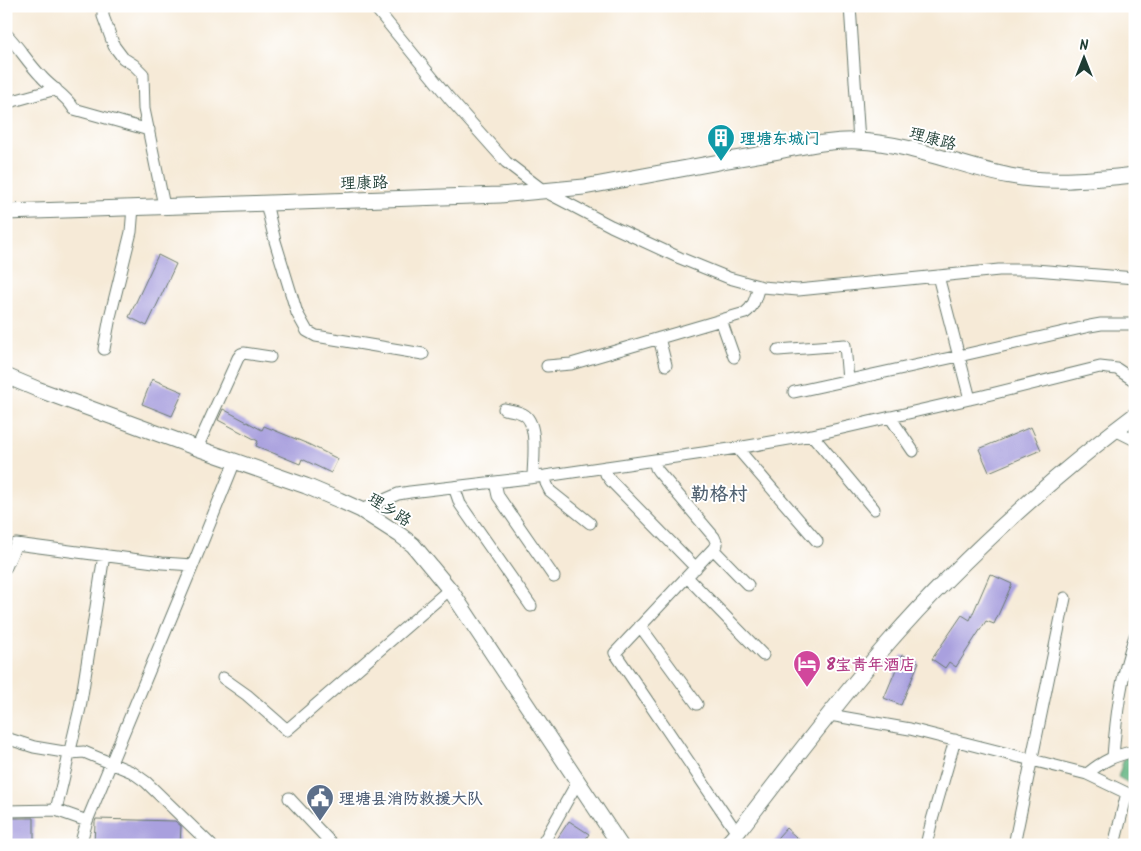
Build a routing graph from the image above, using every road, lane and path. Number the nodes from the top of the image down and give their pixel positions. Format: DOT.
graph roads {
  1 [pos="103,6"];
  2 [pos="374,6"];
  3 [pos="850,6"];
  4 [pos="8,38"];
  5 [pos="56,89"];
  6 [pos="6,103"];
  7 [pos="148,130"];
  8 [pos="859,141"];
  9 [pos="1135,175"];
  10 [pos="544,191"];
  11 [pos="266,203"];
  12 [pos="164,206"];
  13 [pos="133,207"];
  14 [pos="6,212"];
  15 [pos="938,276"];
  16 [pos="1135,278"];
  17 [pos="759,286"];
  18 [pos="721,320"];
  19 [pos="1135,324"];
  20 [pos="659,338"];
  21 [pos="104,350"];
  22 [pos="778,350"];
  23 [pos="423,354"];
  24 [pos="959,356"];
  25 [pos="270,357"];
  26 [pos="734,357"];
  27 [pos="666,365"];
  28 [pos="548,366"];
  29 [pos="6,376"];
  30 [pos="848,380"];
  31 [pos="1135,381"];
  32 [pos="794,392"];
  33 [pos="970,399"];
  34 [pos="504,409"];
  35 [pos="1135,416"];
  36 [pos="890,417"];
  37 [pos="1115,430"];
  38 [pos="812,435"];
  39 [pos="1135,440"];
  40 [pos="197,448"];
  41 [pos="737,448"];
  42 [pos="913,452"];
  43 [pos="654,460"];
  44 [pos="235,461"];
  45 [pos="605,467"];
  46 [pos="539,476"];
  47 [pos="494,482"];
  48 [pos="454,487"];
  49 [pos="874,509"];
  50 [pos="360,510"];
  51 [pos="590,523"];
  52 [pos="817,541"];
  53 [pos="713,549"];
  54 [pos="104,555"];
  55 [pos="193,564"];
  56 [pos="6,567"];
  57 [pos="696,568"];
  58 [pos="554,577"];
  59 [pos="687,577"];
  60 [pos="748,585"];
  61 [pos="450,589"];
  62 [pos="1065,598"];
  63 [pos="531,606"];
  64 [pos="640,626"];
  65 [pos="1135,636"];
  66 [pos="763,655"];
  67 [pos="222,678"];
  68 [pos="697,704"];
  69 [pos="830,715"];
  70 [pos="6,738"];
  71 [pos="955,740"];
  72 [pos="1135,751"];
  73 [pos="70,752"];
  74 [pos="1113,757"];
  75 [pos="1032,759"];
  76 [pos="111,763"];
  77 [pos="1088,774"];
  78 [pos="578,781"];
  79 [pos="1131,795"];
  80 [pos="290,798"];
  81 [pos="56,810"];
  82 [pos="6,811"];
  83 [pos="87,821"];
  84 [pos="737,833"];
  85 [pos="80,845"];
  86 [pos="211,845"];
  87 [pos="333,845"];
  88 [pos="542,845"];
  89 [pos="620,845"];
  90 [pos="726,845"];
  91 [pos="926,845"];
  92 [pos="1014,845"];
  93 [pos="1114,845"];
  1 -- 7 [label="street"];
  2 -- 10 [label="street"];
  3 -- 8 [label="street"];
  4 -- 5 [label="street"];
  5 -- 6 [label="street"];
  5 -- 7 [label="street"];
  7 -- 12 [label="street"];
  8 -- 9 [label="main road, 理康路"];
  8 -- 10 [label="main road, 理康路"];
  10 -- 11 [label="main road, 理康路"];
  10 -- 17 [label="street"];
  11 -- 12 [label="main road, 理康路"];
  11 -- 23 [label="street"];
  12 -- 13 [label="main road, 理康路"];
  13 -- 14 [label="main road, 理康路"];
  13 -- 21 [label="street"];
  15 -- 16 [label="street"];
  15 -- 17 [label="street"];
  15 -- 24 [label="street"];
  17 -- 18 [label="street"];
  18 -- 20 [label="street"];
  18 -- 26 [label="street"];
  19 -- 24 [label="street"];
  20 -- 27 [label="street"];
  20 -- 28 [label="street"];
  22 -- 30 [label="street"];
  24 -- 30 [label="street"];
  24 -- 33 [label="street"];
  25 -- 40 [label="street"];
  29 -- 40 [label="main road, 理乡路"];
  30 -- 32 [label="street"];
  31 -- 33 [label="street"];
  33 -- 36 [label="street"];
  34 -- 46 [label="street"];
  35 -- 37 [label="main road"];
  36 -- 38 [label="street"];
  36 -- 42 [label="street"];
  37 -- 39 [label="street"];
  37 -- 69 [label="main road"];
  38 -- 41 [label="street"];
  38 -- 49 [label="street"];
  40 -- 44 [label="main road, 理乡路"];
  41 -- 43 [label="street"];
  41 -- 52 [label="street"];
  43 -- 45 [label="street"];
  43 -- 53 [label="street"];
  44 -- 50 [label="main road, 理乡路"];
  44 -- 55 [label="street"];
  45 -- 46 [label="street"];
  45 -- 57 [label="street"];
  46 -- 47 [label="street"];
  46 -- 51 [label="street"];
  47 -- 48 [label="street"];
  47 -- 58 [label="street"];
  48 -- 50 [label="street"];
  48 -- 63 [label="street"];
  50 -- 61 [label="main road, 理乡路"];
  53 -- 57 [label="street"];
  53 -- 60 [label="street"];
  54 -- 55 [label="street"];
  54 -- 56 [label="street"];
  54 -- 73 [label="street"];
  55 -- 76 [label="street"];
  57 -- 59 [label="street"];
  59 -- 64 [label="street"];
  59 -- 66 [label="street"];
  61 -- 67 [label="street"];
  61 -- 78 [label="main road, 理乡路"];
  62 -- 75 [label="street"];
  64 -- 68 [label="street"];
  64 -- 84 [label="street"];
  65 -- 74 [label="street"];
  69 -- 71 [label="street"];
  69 -- 84 [label="main road"];
  70 -- 73 [label="street"];
  71 -- 75 [label="street"];
  71 -- 91 [label="street"];
  72 -- 74 [label="street"];
  73 -- 76 [label="street"];
  73 -- 81 [label="street"];
  74 -- 77 [label="street"];
  75 -- 77 [label="street"];
  75 -- 92 [label="street"];
  76 -- 83 [label="street"];
  76 -- 86 [label="street"];
  77 -- 79 [label="street"];
  78 -- 88 [label="street"];
  78 -- 89 [label="main road, 理乡路"];
  79 -- 93 [label="street"];
  80 -- 87 [label="street"];
  81 -- 82 [label="street"];
  81 -- 83 [label="street"];
  83 -- 85 [label="street"];
  84 -- 90 [label="main road"];
}
